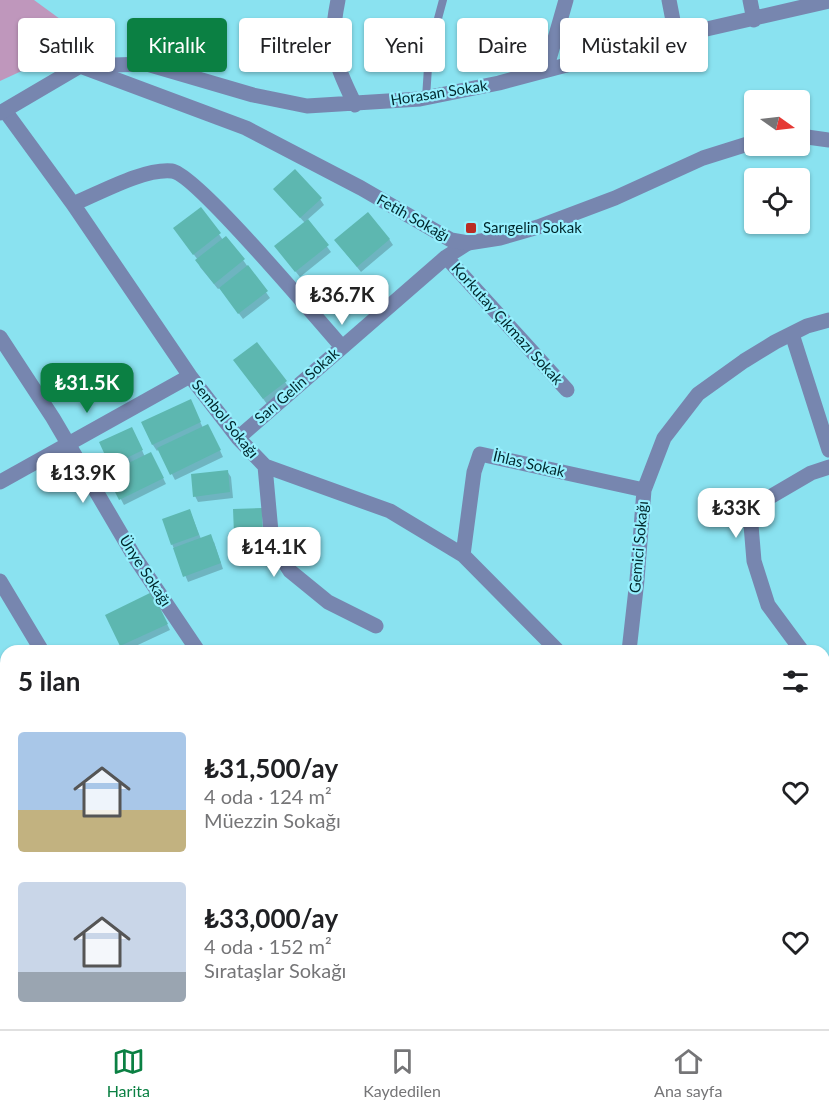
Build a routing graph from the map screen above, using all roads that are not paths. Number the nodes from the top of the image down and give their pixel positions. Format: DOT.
graph roads {
  1 [pos="338,0"];
  2 [pos="443,0"];
  3 [pos="566,0"];
  4 [pos="669,0"];
  5 [pos="750,0"];
  6 [pos="829,1"];
  7 [pos="672,18"];
  8 [pos="754,20"];
  9 [pos="708,29"];
  10 [pos="548,63"];
  11 [pos="115,65"];
  12 [pos="70,72"];
  13 [pos="96,72"];
  14 [pos="539,72"];
  15 [pos="426,98"];
  16 [pos="356,105"];
  17 [pos="2,112"];
  18 [pos="810,137"];
  19 [pos="829,140"];
  20 [pos="744,145"];
  21 [pos="73,204"];
  22 [pos="468,243"];
  23 [pos="446,257"];
  24 [pos="829,320"];
  25 [pos="792,334"];
  26 [pos="0,337"];
  27 [pos="342,347"];
  28 [pos="190,376"];
  29 [pos="567,390"];
  30 [pos="238,438"];
  31 [pos="66,444"];
  32 [pos="829,450"];
  33 [pos="265,466"];
  34 [pos="829,467"];
  35 [pos="0,483"];
  36 [pos="644,490"];
  37 [pos="463,555"];
  38 [pos="0,581"];
  39 [pos="376,626"];
  40 [pos="38,645"];
  41 [pos="194,645"];
  42 [pos="552,645"];
  43 [pos="630,645"];
  44 [pos="798,645"];
  1 -- 16 [label="street"];
  2 -- 15 [label="lane"];
  3 -- 10 [label="street"];
  4 -- 7 [label="street"];
  5 -- 8 [label="street"];
  6 -- 8 [label="street, Horasan Sokak"];
  8 -- 9 [label="street, Horasan Sokak"];
  11 -- 16 [label="street, Horasan Sokak"];
  12 -- 17 [label="street"];
  13 -- 22 [label="street, Fetih Sokağı"];
  14 -- 15 [label="street, Horasan Sokak"];
  15 -- 16 [label="street, Horasan Sokak"];
  17 -- 21 [label="street, Sembol Sokağı"];
  18 -- 19 [label="street"];
  20 -- 22 [label="street, Fetih Sokağı"];
  21 -- 27 [label="street"];
  21 -- 28 [label="street, Sembol Sokağı"];
  22 -- 23 [label="street, Sarı Gelin Sokak"];
  23 -- 27 [label="street, Sarı Gelin Sokak"];
  23 -- 29 [label="street, Korkutay Çıkmazı Sokak"];
  24 -- 25 [label="street, Gemici Sokağı"];
  25 -- 32 [label="street"];
  25 -- 36 [label="street, Gemici Sokağı"];
  26 -- 31 [label="street, Ünye Sokağı"];
  27 -- 30 [label="street, Sarı Gelin Sokak"];
  28 -- 30 [label="street, Sembol Sokağı"];
  28 -- 31 [label="street"];
  30 -- 33 [label="street, Sembol Sokağı"];
  31 -- 35 [label="street"];
  31 -- 41 [label="street, Ünye Sokağı"];
  33 -- 37 [label="street, Sembol Sokağı"];
  33 -- 39 [label="street"];
  34 -- 44 [label="street"];
  36 -- 37 [label="street, İhlas Sokak"];
  36 -- 43 [label="street, Gemici Sokağı"];
  37 -- 42 [label="street, Sembol Sokağı"];
  38 -- 40 [label="street"];
}
